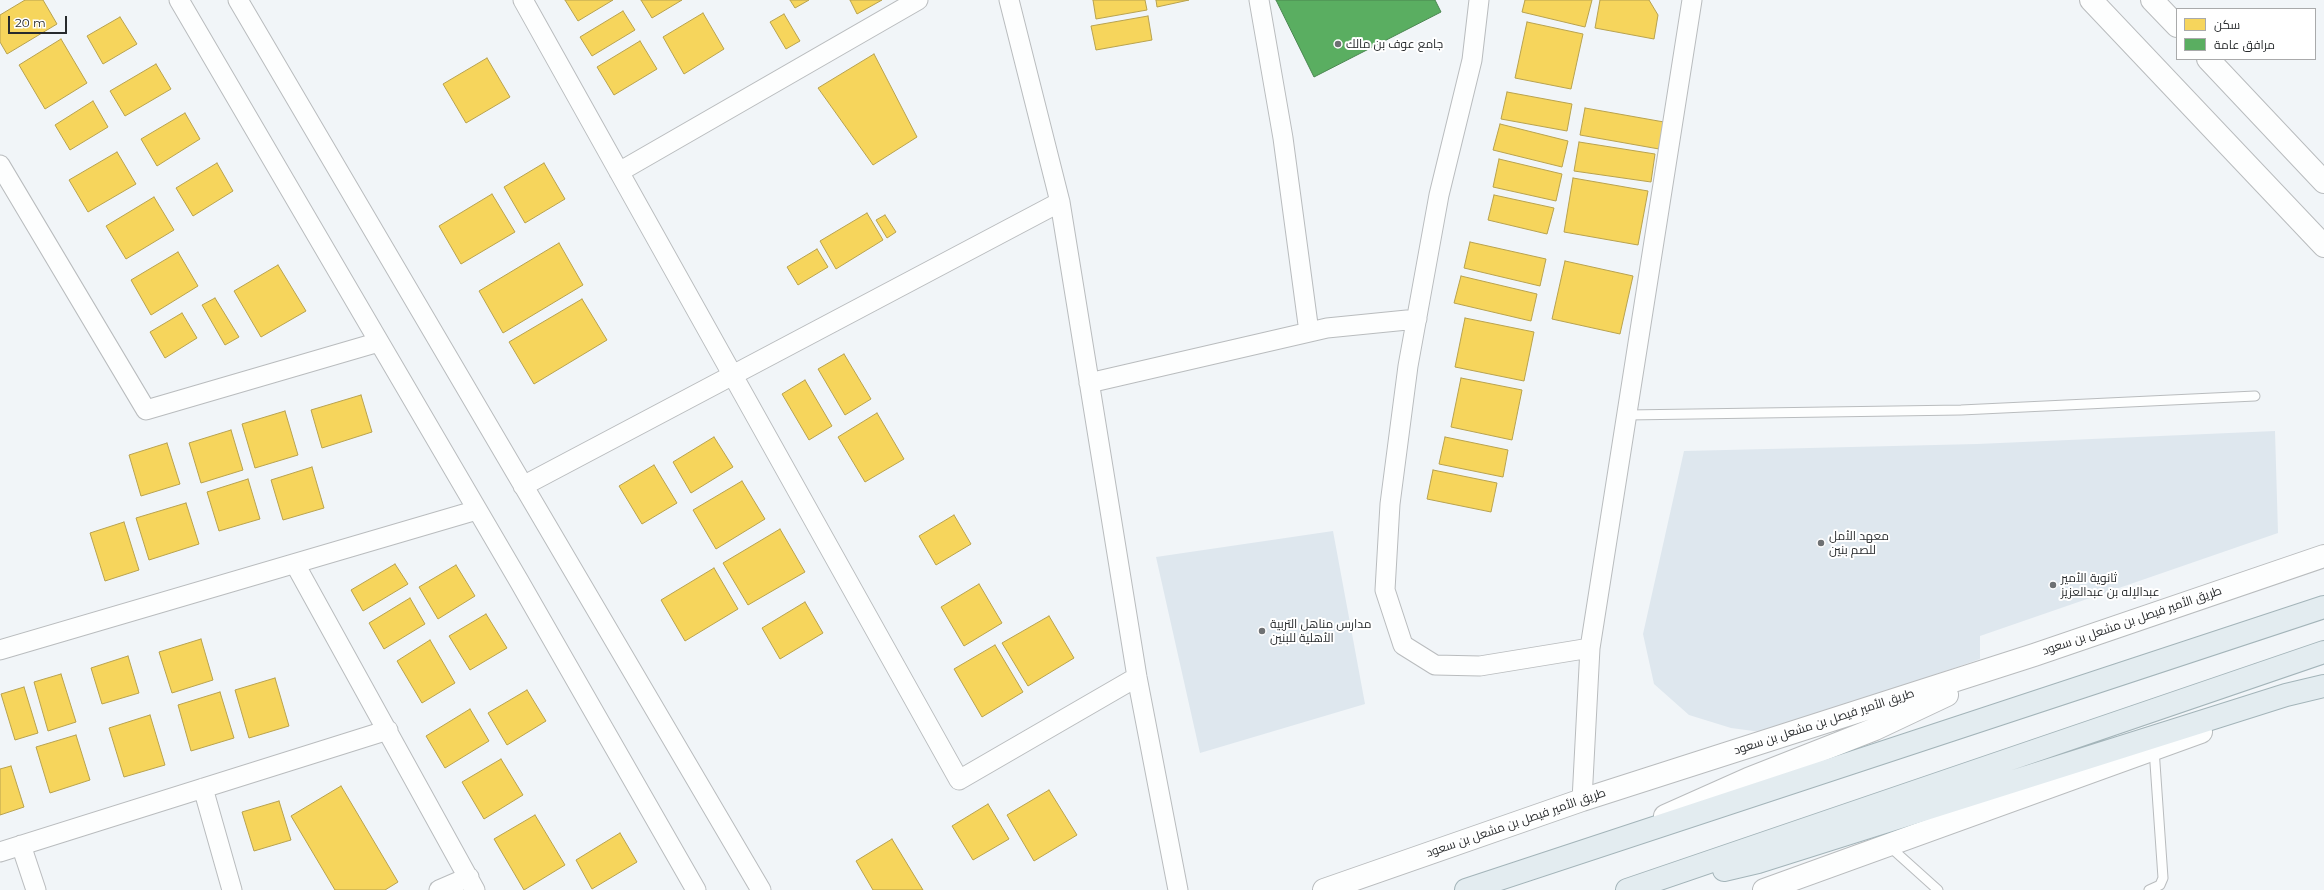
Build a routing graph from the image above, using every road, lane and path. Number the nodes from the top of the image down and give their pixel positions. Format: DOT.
graph roads {
  1 [pos="179,0"];
  2 [pos="238,0"];
  3 [pos="523,0"];
  4 [pos="918,0"];
  5 [pos="1009,0"];
  6 [pos="1259,0"];
  7 [pos="1479,0"];
  8 [pos="1692,0"];
  9 [pos="2091,0"];
  10 [pos="2152,0"];
  11 [pos="2176,25"];
  12 [pos="2209,60"];
  13 [pos="0,165"];
  14 [pos="619,172"];
  15 [pos="2324,182"];
  16 [pos="1060,202"];
  17 [pos="2324,246"];
  18 [pos="1417,319"];
  19 [pos="1310,332"];
  20 [pos="379,342"];
  21 [pos="732,376"];
  22 [pos="1089,383"];
  23 [pos="2255,396"];
  24 [pos="1627,415"];
  25 [pos="523,486"];
  26 [pos="477,510"];
  27 [pos="2324,556"];
  28 [pos="295,564"];
  29 [pos="2324,607"];
  30 [pos="1590,648"];
  31 [pos="0,650"];
  32 [pos="2324,652"];
  33 [pos="2034,655"];
  34 [pos="1137,677"];
  35 [pos="2324,686"];
  36 [pos="2324,690"];
  37 [pos="388,730"];
  38 [pos="2154,749"];
  39 [pos="203,788"];
  40 [pos="1582,800"];
  41 [pos="21,846"];
  42 [pos="1888,846"];
  43 [pos="1594,848"];
  44 [pos="0,852"];
  45 [pos="472,883"];
  46 [pos="1768,889"];
  47 [pos="36,890"];
  48 [pos="232,890"];
  49 [pos="439,890"];
  50 [pos="696,890"];
  51 [pos="761,890"];
  52 [pos="1178,890"];
  53 [pos="1324,890"];
  54 [pos="1466,890"];
  55 [pos="1627,890"];
  56 [pos="1631,890"];
  57 [pos="1938,890"];
  58 [pos="2149,890"];
  1 -- 20 [label="street"];
  2 -- 25 [label="street"];
  3 -- 14 [label="street"];
  4 -- 14 [label="street"];
  5 -- 16 [label="street"];
  6 -- 19 [label="street"];
  7 -- 18 [label="street"];
  8 -- 24 [label="street"];
  9 -- 17 [label="main road"];
  10 -- 11 [label="main road"];
  12 -- 15 [label="main road"];
  13 -- 20 [label="street"];
  14 -- 21 [label="street"];
  16 -- 21 [label="street"];
  16 -- 22 [label="street"];
  18 -- 19 [label="street"];
  18 -- 30 [label="street"];
  19 -- 22 [label="street"];
  20 -- 26 [label="street"];
  21 -- 25 [label="street"];
  21 -- 34 [label="street"];
  22 -- 34 [label="street"];
  23 -- 24 [label="lane"];
  24 -- 30 [label="street"];
  25 -- 51 [label="street"];
  26 -- 28 [label="street"];
  26 -- 50 [label="street"];
  27 -- 33 [label="main road, طريق الأمير فيصل بن مشعل بن سعود"];
  28 -- 31 [label="street"];
  28 -- 37 [label="street"];
  29 -- 43 [label="main road"];
  30 -- 40 [label="street"];
  32 -- 55 [label="main road"];
  33 -- 40 [label="main road, طريق الأمير فيصل بن مشعل بن سعود"];
  33 -- 43 [label="main road"];
  34 -- 52 [label="street"];
  35 -- 56 [label="main road"];
  36 -- 38 [label="main road"];
  37 -- 39 [label="street"];
  37 -- 45 [label="street"];
  38 -- 42 [label="main road"];
  38 -- 58 [label="lane"];
  39 -- 41 [label="street"];
  39 -- 48 [label="street"];
  40 -- 53 [label="main road, طريق الأمير فيصل بن مشعل بن سعود"];
  41 -- 44 [label="street"];
  41 -- 47 [label="street"];
  42 -- 46 [label="main road"];
  42 -- 57 [label="lane"];
  43 -- 54 [label="main road"];
  45 -- 49 [label="street"];
}
